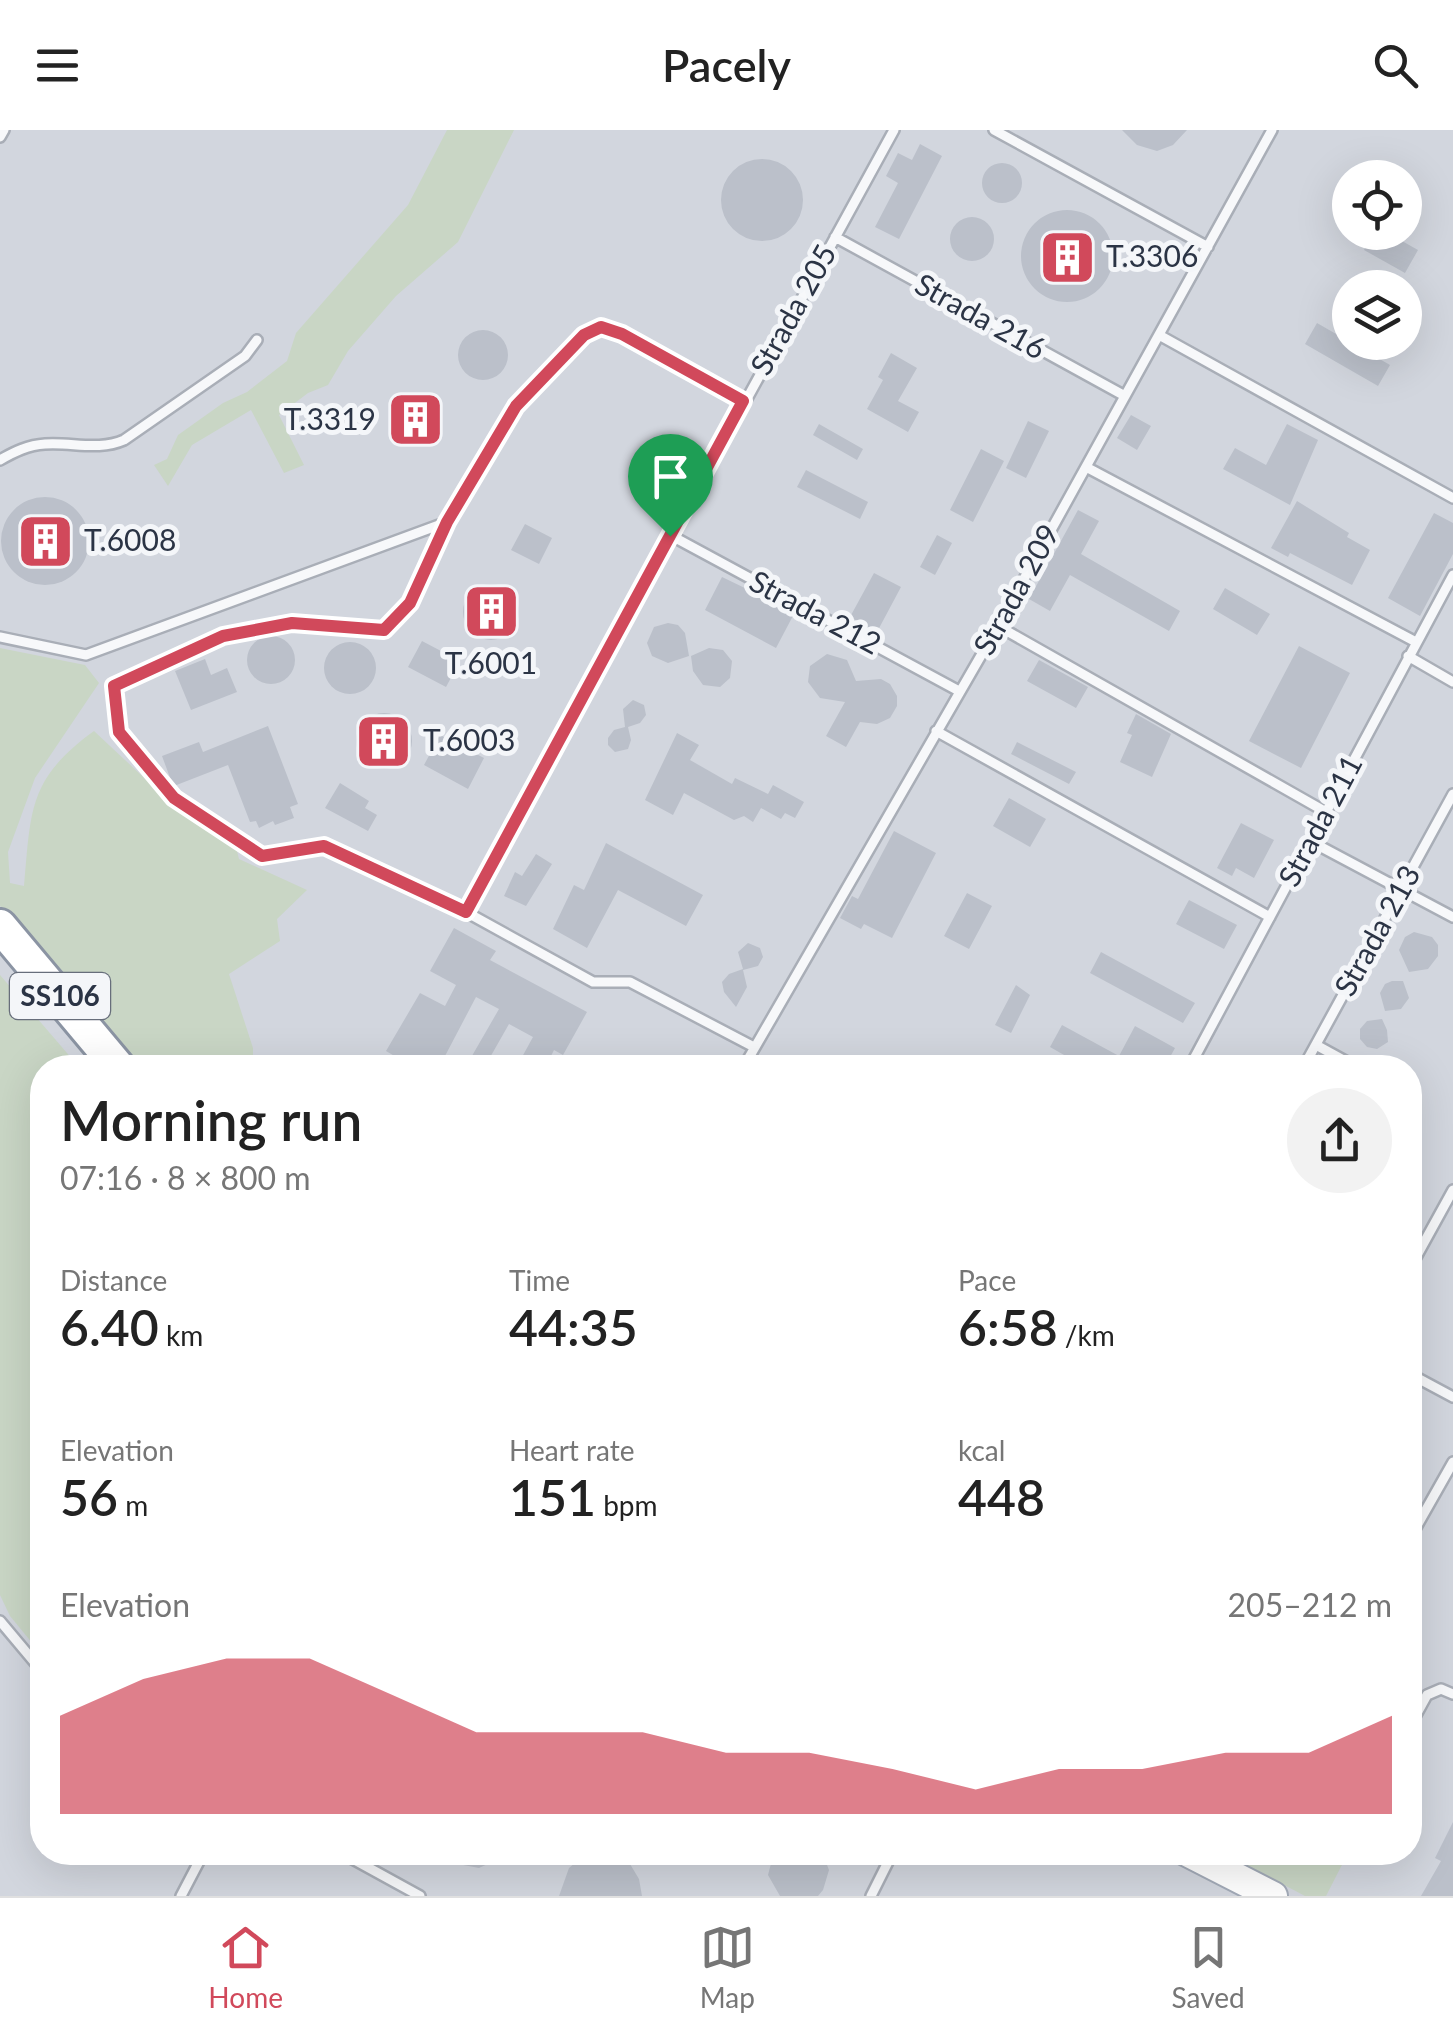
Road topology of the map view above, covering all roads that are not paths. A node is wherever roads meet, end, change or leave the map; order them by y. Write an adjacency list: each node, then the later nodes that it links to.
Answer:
1 (4, 130): 5 (lane)
2 (894, 130): 6 (lane, Strada 205)
3 (994, 130): 7 (lane)
4 (1272, 130): 7 (lane, Strada 209)
5 (0, 137)
6 (835, 237): 10 (lane, Strada 216); 11 (lane, Strada 205)
7 (1208, 247): 8 (lane, Strada 209)
8 (1159, 336): 10 (lane, Strada 209); 14 (lane)
9 (258, 340): 12 (lane)
10 (1125, 396): 13 (lane, Strada 209)
11 (743, 401): 15 (lane); 16 (lane, Strada 205)
12 (0, 460)
13 (1086, 467): 18 (lane, Strada 209); 20 (lane)
14 (1453, 498)
15 (447, 522): 19 (lane); 29 (lane)
16 (670, 536): 23 (lane, Strada 212); 29 (lane, Strada 205)
17 (1453, 576): 20 (lane, Strada 211)
18 (998, 626): 23 (lane, Strada 209); 26 (lane)
19 (0, 637)
20 (1416, 642): 21 (lane, Strada 211)
21 (1408, 656): 22 (lane); 26 (lane, Strada 211)
22 (1453, 682)
23 (959, 691): 24 (lane, Strada 209)
24 (936, 732): 30 (lane); 35 (lane, Strada 209)
25 (1453, 794): 28 (lane, Strada 213)
26 (1326, 812): 27 (lane, Strada 211)
27 (1310, 841): 28 (lane); 30 (lane, Strada 211)
28 (1401, 889): 31 (lane); 34 (lane, Strada 213)
29 (466, 912): 35 (lane)
30 (1270, 917): 39 (lane, Strada 211)
31 (1453, 917)
32 (0, 926): 37 (highway, SS106)
33 (0, 957): 36 (highway, SS106)
34 (1316, 1045): 40 (lane, Strada 213); 41 (lane)
35 (754, 1047): 38 (lane, Strada 209)
36 (81, 1055)
37 (108, 1055)
38 (750, 1055)
39 (1197, 1055)
40 (1310, 1055)
41 (1334, 1055)
42 (1453, 1190): 43 (lane)
43 (1422, 1246)
44 (1422, 1380): 45 (lane)
45 (1453, 1397)
46 (1453, 1462): 47 (lane)
47 (1422, 1517)
48 (0, 1621): 49 (lane)
49 (30, 1657)
50 (1453, 1694): 51 (lane)
51 (1422, 1705)
52 (197, 1865): 56 (lane)
53 (364, 1865): 57 (lane)
54 (886, 1865): 58 (lane)
55 (1212, 1865): 59 (main road)
56 (181, 1896)
57 (420, 1896)
58 (871, 1896)
59 (1273, 1896)

